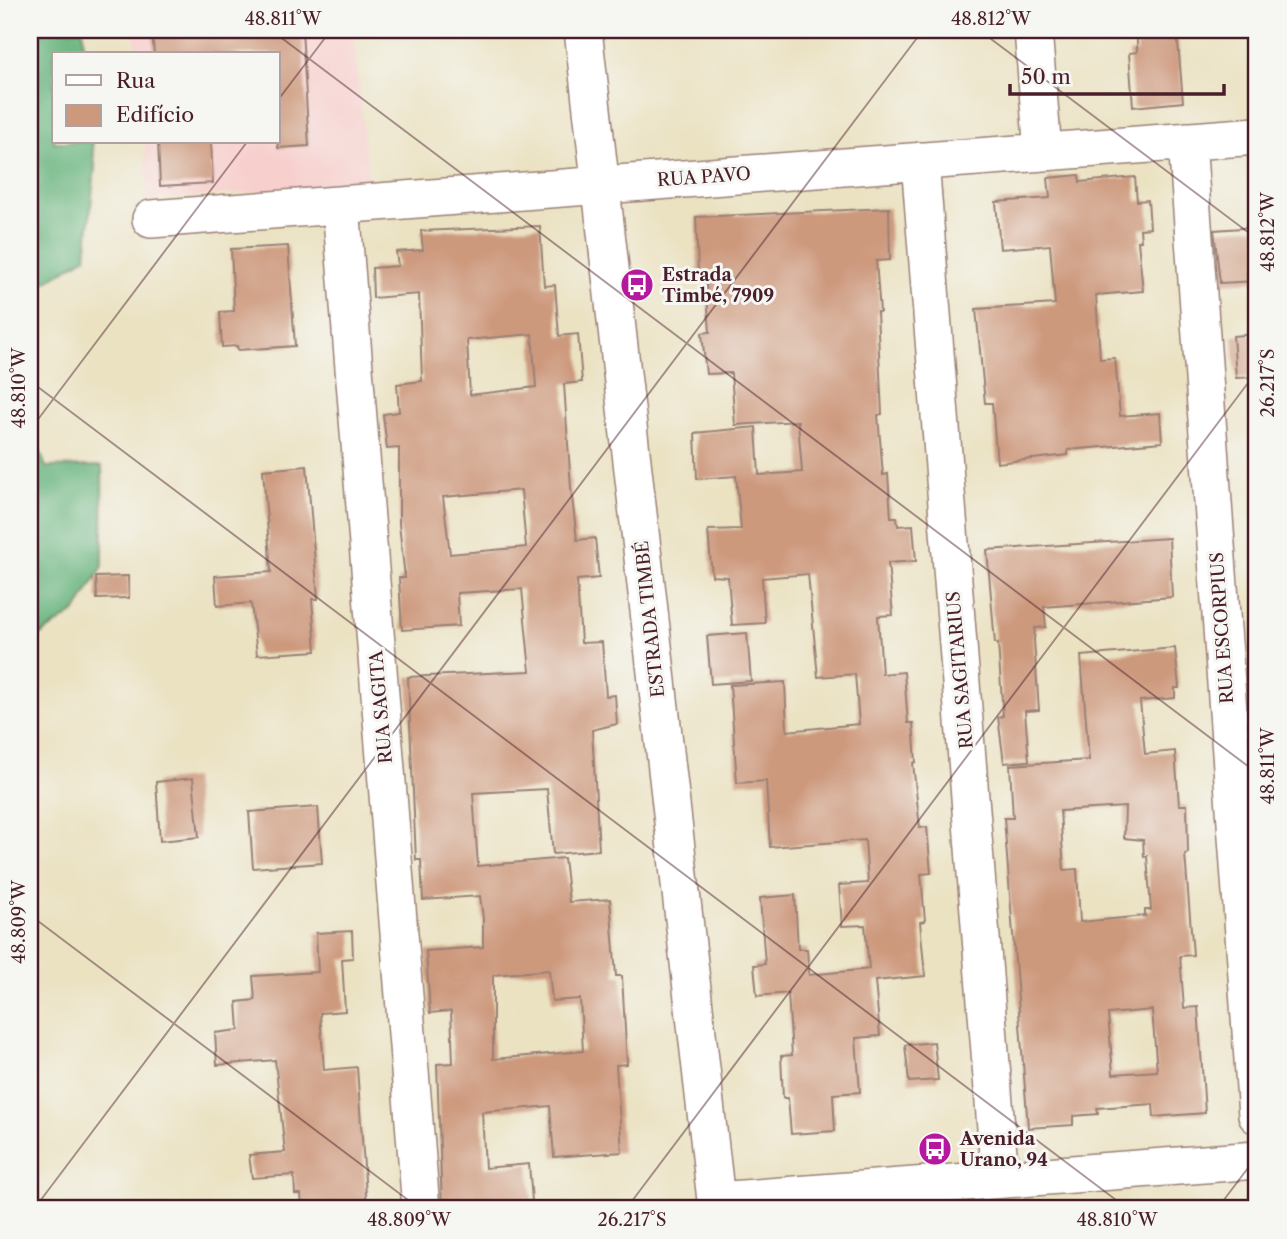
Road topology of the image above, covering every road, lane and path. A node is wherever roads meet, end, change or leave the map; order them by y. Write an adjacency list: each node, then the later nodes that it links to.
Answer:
1 (583, 30): 7 (street, ESTRADA TIMBÉ)
2 (1033, 30): 5 (street)
3 (1257, 136): 4 (street, RUA PAVO)
4 (1187, 141): 5 (street, RUA PAVO); 10 (street, RUA ESCORPIUS)
5 (1043, 152): 6 (street, RUA PAVO)
6 (920, 161): 7 (street, RUA PAVO); 12 (street, RUA SAGITARIUS)
7 (601, 185): 8 (street, RUA PAVO); 13 (street, ESTRADA TIMBÉ)
8 (341, 205): 9 (street, RUA PAVO); 14 (street, RUA SAGITA)
9 (151, 219)
10 (1257, 1115)
11 (1257, 1160): 12 (street)
12 (1000, 1180): 13 (street)
13 (716, 1205)
14 (421, 1209)

